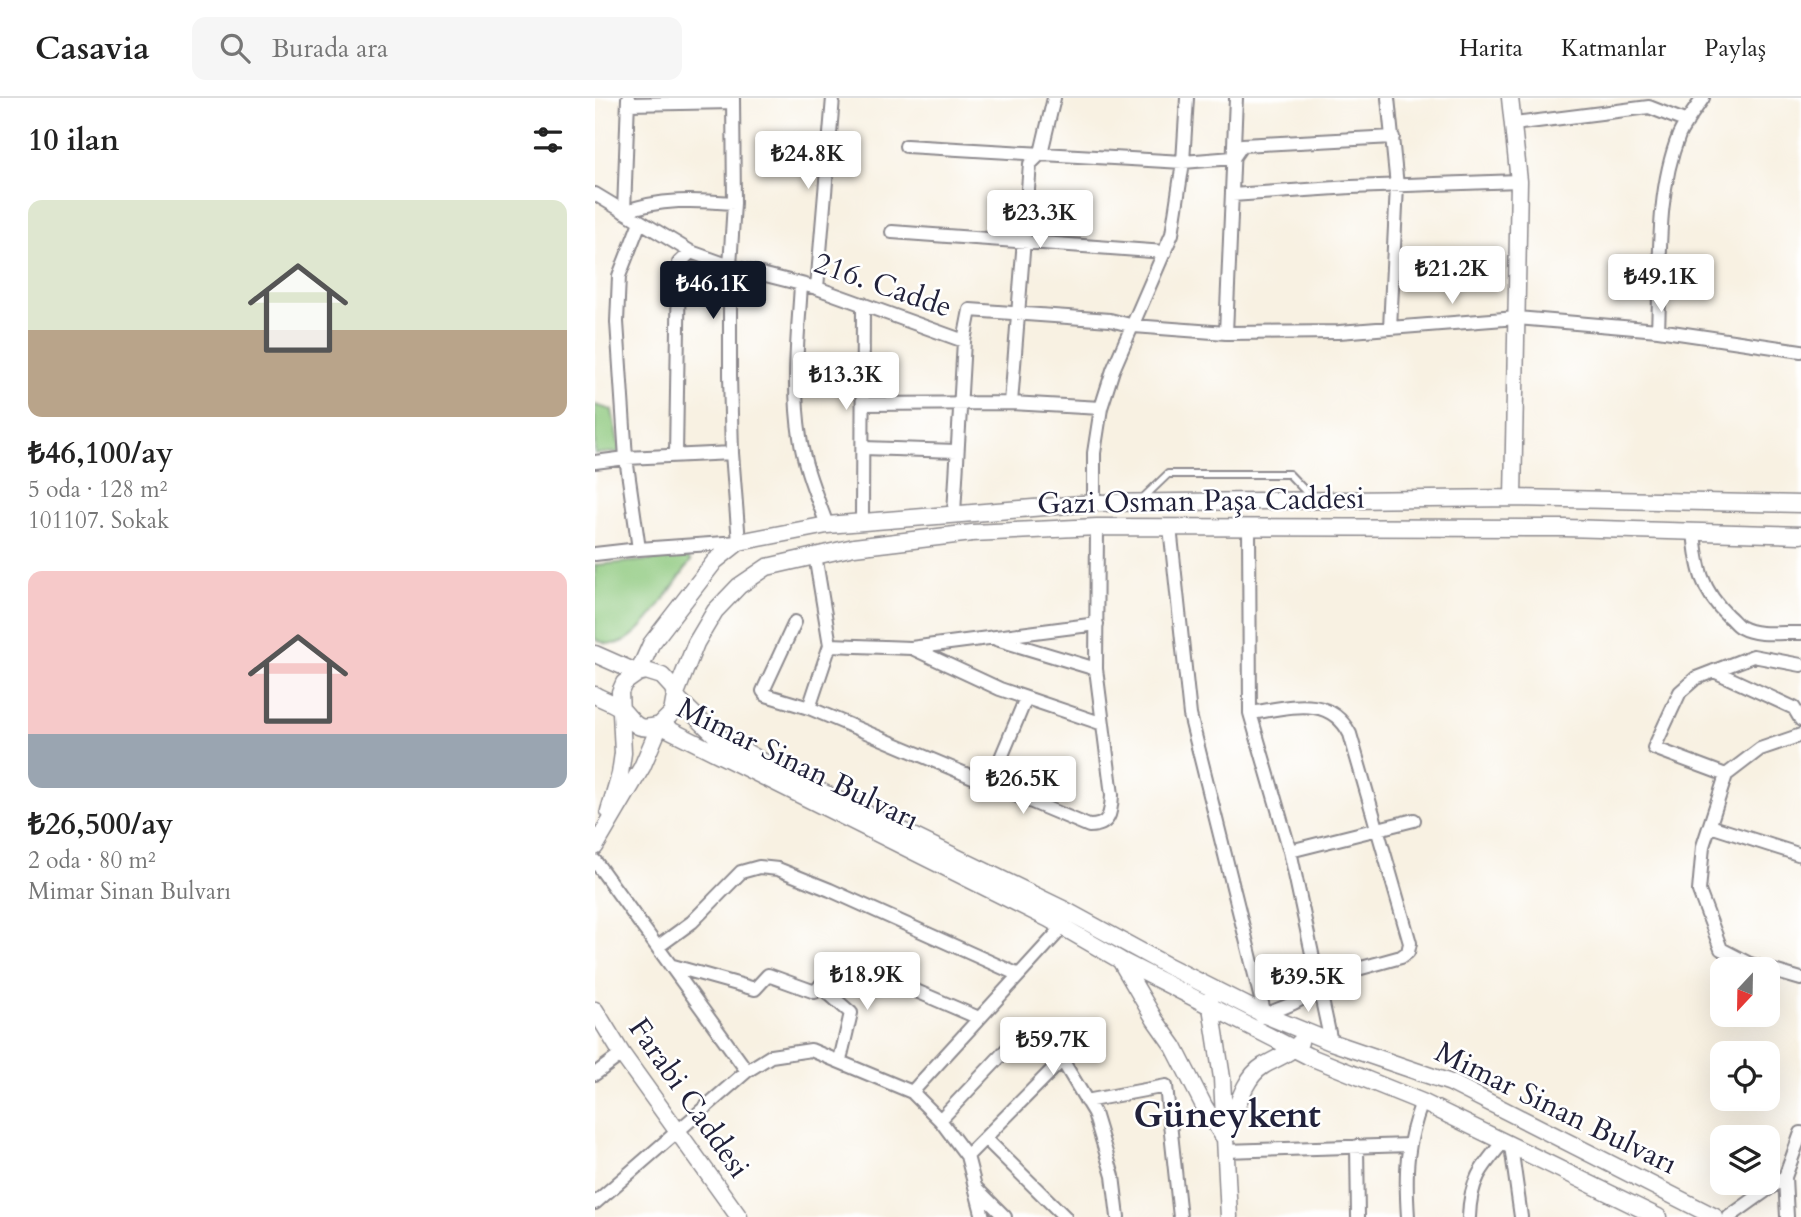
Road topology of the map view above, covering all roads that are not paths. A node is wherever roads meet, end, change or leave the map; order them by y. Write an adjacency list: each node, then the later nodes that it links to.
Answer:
1 (834, 98): 31 (street)
2 (1055, 98): 15 (street)
3 (1187, 98): 17 (street)
4 (1236, 98): 16 (street)
5 (1388, 98): 13 (street)
6 (1510, 98): 12 (main road)
7 (1703, 98): 11 (street)
8 (733, 100): 9 (street); 22 (street)
9 (628, 101): 23 (street)
10 (1649, 103): 11 (street); 12 (street)
11 (1687, 122): 37 (street)
12 (1514, 124): 18 (main road)
13 (1393, 137): 16 (street); 19 (street)
14 (907, 146): 15 (street)
15 (1041, 153): 17 (street); 26 (street)
16 (1233, 158): 17 (street); 21 (street)
17 (1183, 162): 28 (street)
18 (1519, 181): 19 (street); 34 (main road)
19 (1397, 186): 21 (street); 36 (street)
20 (595, 194): 23 (street, 216. Cadde)
21 (1232, 195): 38 (street)
22 (734, 203): 23 (street); 29 (street)
23 (624, 212): 24 (street, 216. Cadde)
24 (640, 222): 27 (street, 216. Cadde); 49 (street)
25 (892, 232): 26 (street)
26 (1024, 241): 28 (street); 33 (street)
27 (691, 252): 29 (street, 216. Cadde); 48 (street)
28 (1165, 252): 35 (street)
29 (730, 266): 30 (street, 216. Cadde); 47 (street)
30 (801, 285): 31 (street, 216. Cadde); 58 (street)
31 (817, 288): 32 (street, 216. Cadde)
32 (863, 304): 39 (street, 216. Cadde); 43 (street)
33 (1019, 315): 35 (street); 39 (street); 41 (street)
34 (1517, 318): 36 (street); 37 (street); 51 (main road)
35 (1133, 326): 38 (street); 44 (street)
36 (1391, 328): 38 (street)
37 (1658, 330): 40 (street)
38 (1226, 333)
39 (964, 341): 42 (street)
40 (1801, 351)
41 (1011, 402): 42 (street); 44 (street)
42 (960, 403): 43 (street); 46 (street)
43 (863, 404): 45 (street)
44 (1101, 408): 54 (street)
45 (863, 448): 46 (street); 57 (street)
46 (957, 451): 56 (street)
47 (732, 453): 48 (street); 64 (street)
48 (676, 455): 49 (street)
49 (626, 458): 50 (street); 65 (street)
50 (595, 462)
51 (1513, 498): 52 (main road, Gazi Osman Paşa Caddesi); 55 (main road, Gazi Osman Paşa Caddesi)
52 (1314, 500): 53 (main road, Gazi Osman Paşa Caddesi); 53 (lane)
53 (1139, 502): 54 (main road, Gazi Osman Paşa Caddesi)
54 (1094, 503): 56 (main road, Gazi Osman Paşa Caddesi)
55 (1801, 504)
56 (954, 513): 57 (main road, Gazi Osman Paşa Caddesi)
57 (862, 521): 58 (main road, Gazi Osman Paşa Caddesi)
58 (827, 525): 64 (main road, Gazi Osman Paşa Caddesi)
59 (1097, 527): 60 (main road, Gazi Osman Paşa Caddesi); 67 (main road, Gazi Osman Paşa Caddesi); 69 (street)
60 (1170, 527): 61 (main road, Gazi Osman Paşa Caddesi); 110 (street)
61 (1249, 527): 62 (main road, Gazi Osman Paşa Caddesi); 84 (street)
62 (1694, 531): 63 (main road, Gazi Osman Paşa Caddesi); 70 (street)
63 (1801, 535)
64 (739, 542): 65 (street, Gazi Osman Paşa Caddesi); 78 (main road, Gazi Osman Paşa Caddesi)
65 (639, 548): 66 (street, Gazi Osman Paşa Caddesi)
66 (595, 554)
67 (815, 555): 72 (street); 80 (main road, Gazi Osman Paşa Caddesi)
68 (795, 621): 82 (street)
69 (1097, 624): 71 (street); 76 (street)
70 (1801, 633)
71 (989, 637): 73 (street); 76 (street)
72 (830, 645): 73 (street); 82 (street)
73 (911, 648): 81 (street)
74 (595, 654): 78 (main road, Mimar Sinan Bulvarı)
75 (1801, 665): 77 (street)
76 (1096, 669): 87 (street)
77 (1714, 671): 85 (street); 89 (street)
78 (638, 673): 80 (main road, Mimar Sinan Bulvarı); 83 (main road)
79 (595, 695): 83 (main road, Mimar Sinan Bulvarı)
80 (675, 696): 86 (main road); 106 (main road, Mimar Sinan Bulvarı)
81 (1026, 698): 87 (street); 90 (street)
82 (809, 708): 90 (street)
83 (621, 709): 86 (main road, Mimar Sinan Bulvarı); 94 (main road)
84 (1250, 713): 93 (street); 96 (street)
85 (1801, 720)
86 (660, 724): 94 (main road); 99 (main road, Mimar Sinan Bulvarı)
87 (1103, 724): 90 (street)
88 (1801, 735): 89 (street)
89 (1726, 775): 92 (street)
90 (990, 784)
91 (1414, 820): 93 (street)
92 (1710, 826): 97 (street); 104 (street)
93 (1377, 828): 96 (street); 105 (street)
94 (604, 829): 95 (main road)
95 (595, 847)
96 (1290, 851): 105 (street)
97 (1801, 855)
98 (595, 861): 100 (street)
99 (1062, 928): 101 (main road, Mimar Sinan Bulvarı); 103 (street)
100 (659, 946): 102 (street); 103 (street)
101 (1121, 960): 108 (main road, Mimar Sinan Bulvarı); 128 (main road)
102 (673, 966): 107 (street); 119 (street)
103 (1019, 975): 111 (street)
104 (1801, 979)
105 (1318, 980): 110 (street); 114 (street)
106 (1207, 985): 108 (main road); 110 (main road, Mimar Sinan Bulvarı)
107 (820, 986): 111 (street); 117 (street)
108 (1212, 1006): 112 (main road, Mimar Sinan Bulvarı); 128 (main road)
109 (595, 1010): 116 (main road, Farabi Caddesi)
110 (1265, 1015): 112 (street); 113 (main road, Mimar Sinan Bulvarı)
111 (979, 1018): 121 (street)
112 (1248, 1025): 115 (main road, Mimar Sinan Bulvarı)
113 (1309, 1033): 114 (main road, Mimar Sinan Bulvarı); 115 (main road)
114 (1331, 1042): 148 (main road, Mimar Sinan Bulvarı)
115 (1294, 1049): 123 (main road, Mimar Sinan Bulvarı); 128 (main road)
116 (622, 1054): 120 (street); 125 (main road, Farabi Caddesi)
117 (840, 1060): 119 (street); 121 (street)
118 (1062, 1060): 122 (street); 124 (street); 127 (street)
119 (747, 1071): 125 (street)
120 (595, 1074)
121 (912, 1092): 124 (street)
122 (1086, 1101): 140 (street); 141 (street)
123 (1422, 1102): 129 (street); 130 (main road, Mimar Sinan Bulvarı)
124 (940, 1120): 132 (street)
125 (677, 1133): 135 (street); 136 (main road, Farabi Caddesi)
126 (1801, 1133): 133 (street)
127 (986, 1139): 132 (street); 139 (street)
128 (1225, 1144): 131 (street); 142 (main road)
129 (1409, 1144): 131 (street); 144 (street)
130 (1507, 1144): 145 (street); 146 (street); 147 (main road, Mimar Sinan Bulvarı)
131 (1357, 1146): 143 (street)
132 (967, 1156): 134 (street)
133 (1785, 1177): 149 (street); 150 (street)
134 (975, 1187): 137 (street); 138 (street)
135 (595, 1203)
136 (739, 1217)
137 (983, 1217)
138 (1005, 1217)
139 (1065, 1217)
140 (1118, 1217)
141 (1180, 1217)
142 (1229, 1217)
143 (1358, 1217)
144 (1408, 1217)
145 (1469, 1217)
146 (1521, 1217)
147 (1658, 1217)
148 (1715, 1217)
149 (1729, 1217)
150 (1787, 1217)

